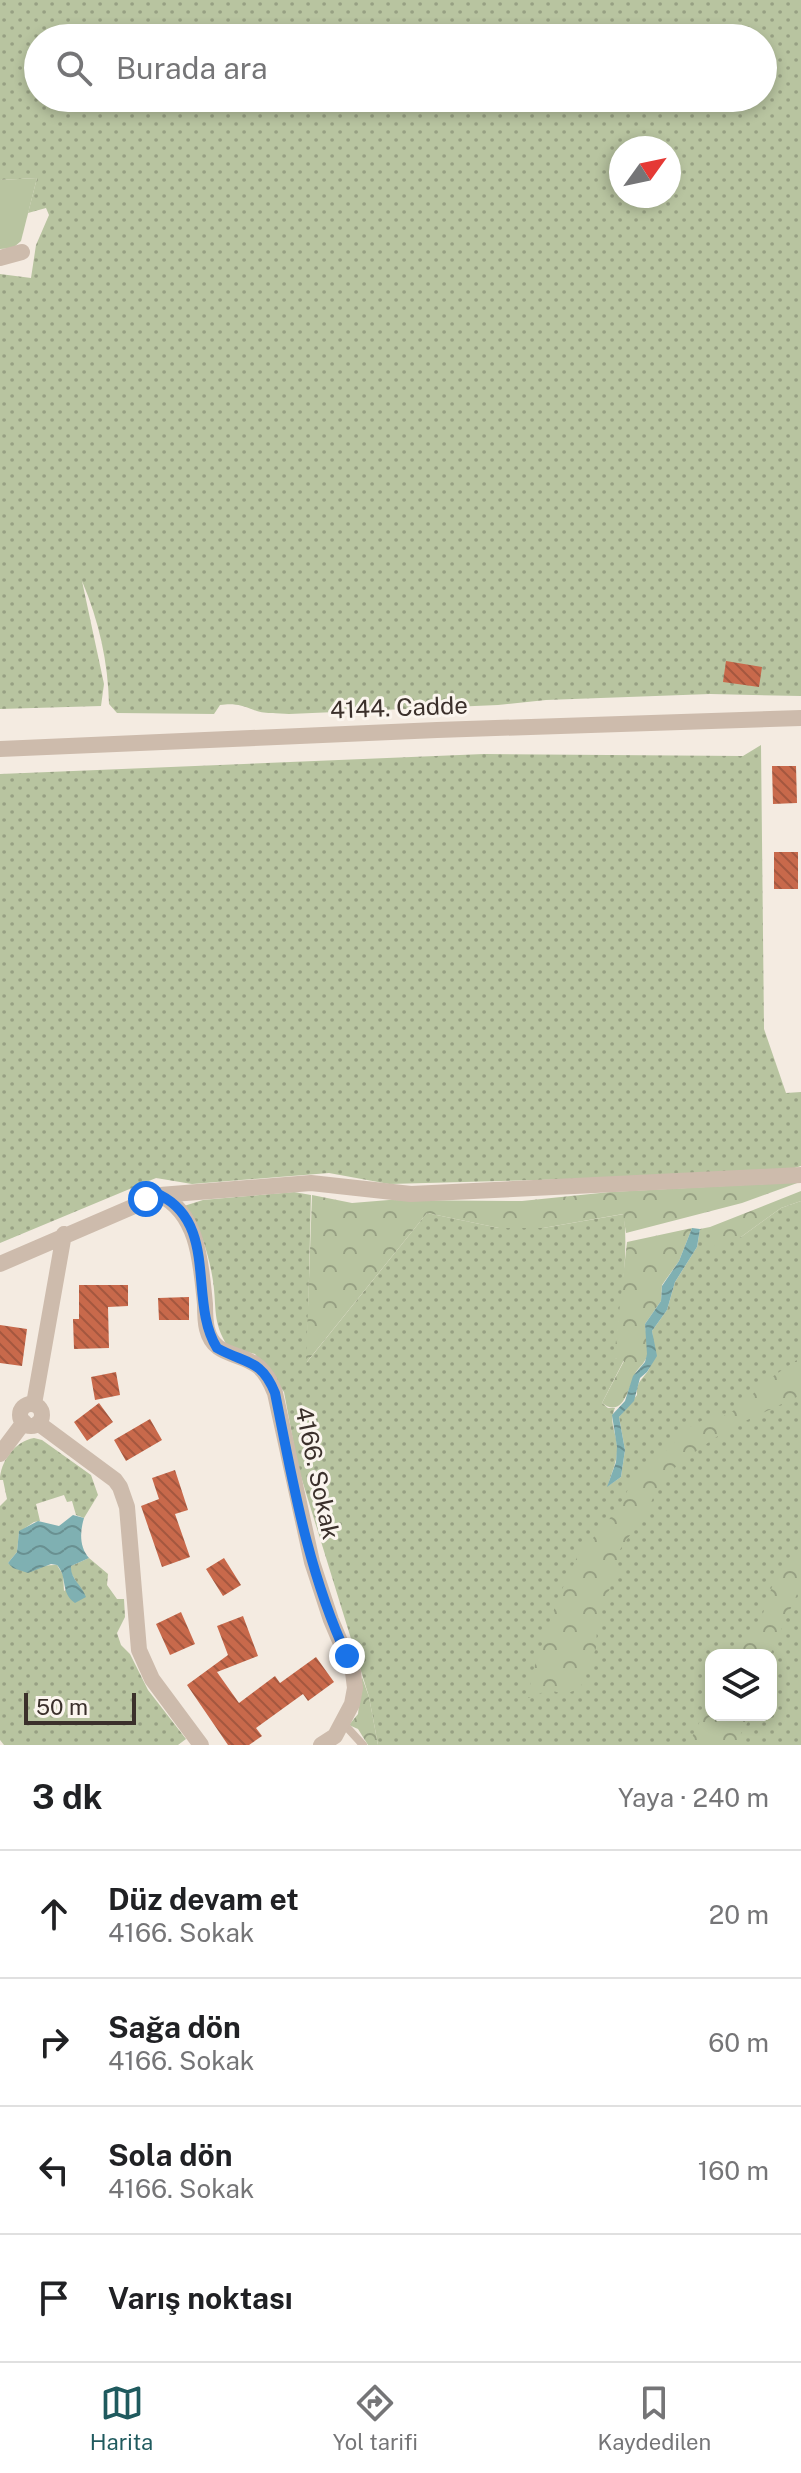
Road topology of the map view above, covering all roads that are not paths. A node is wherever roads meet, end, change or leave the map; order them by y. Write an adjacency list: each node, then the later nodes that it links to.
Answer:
1 (22, 252): 2 (street)
2 (0, 258)
3 (801, 718): 4 (street, 4144. Cadde)
4 (0, 749)
5 (801, 1175): 6 (street)
6 (160, 1195): 7 (street); 11 (street, 4166. Sokak)
7 (64, 1234): 8 (street); 9 (street)
8 (0, 1264)
9 (31, 1423): 10 (street); 12 (street)
10 (0, 1454)
11 (343, 1723): 13 (street, 4166. Sokak); 14 (lane)
12 (201, 1745)
13 (321, 1745)
14 (363, 1745)

